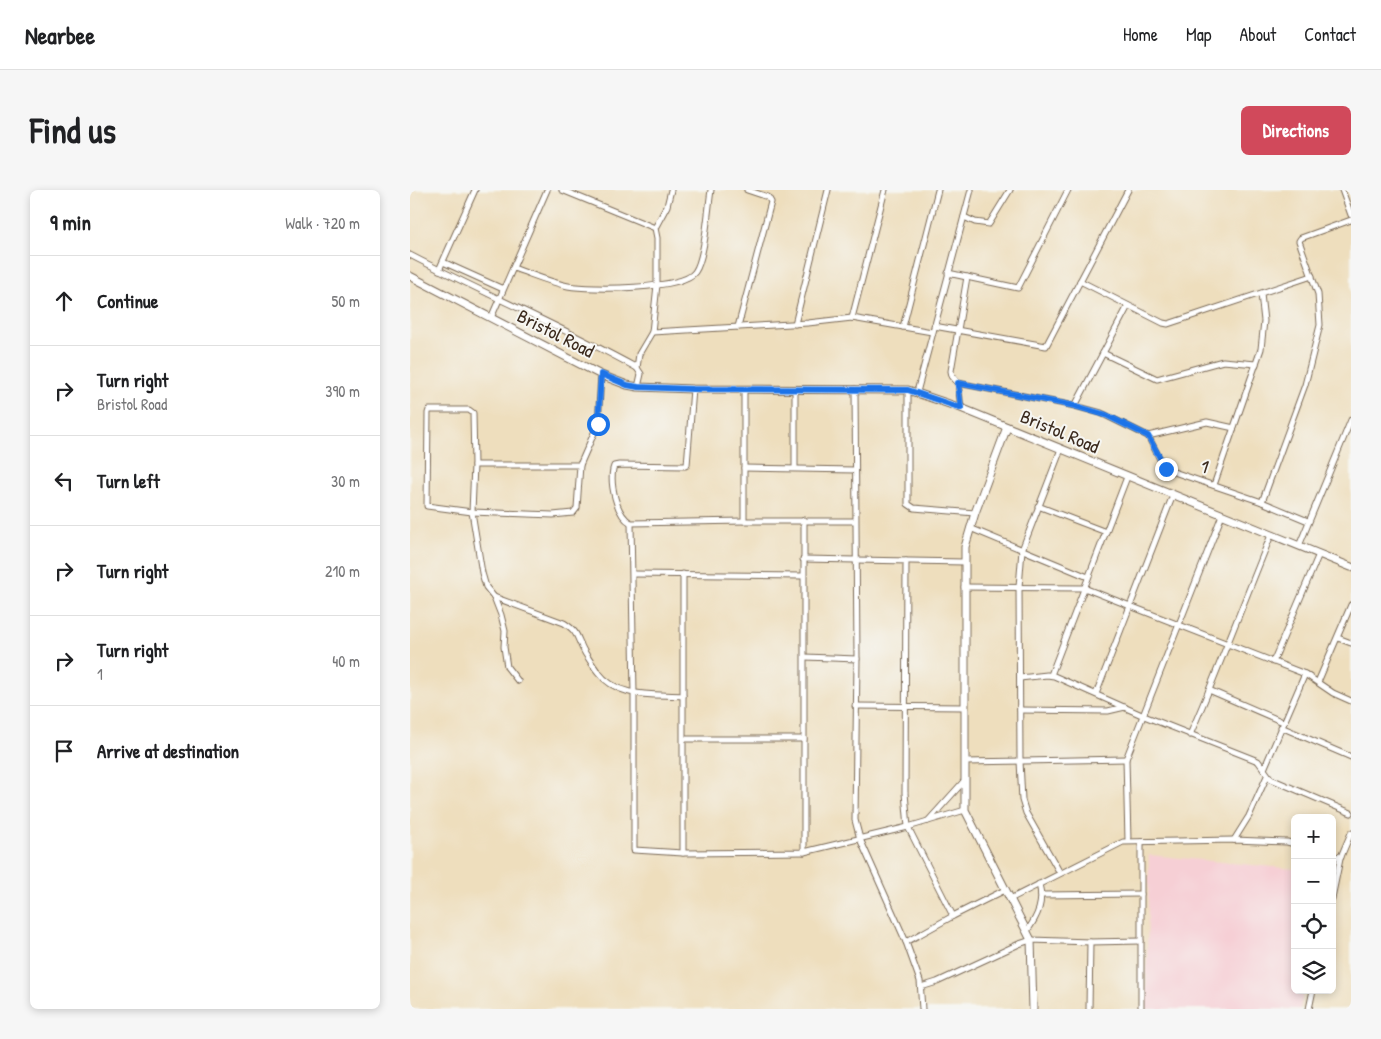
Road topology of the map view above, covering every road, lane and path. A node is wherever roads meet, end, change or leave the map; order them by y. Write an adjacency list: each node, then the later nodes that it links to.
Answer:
1 (475, 190): 20 (street)
2 (547, 190): 21 (street)
3 (562, 190): 18 (street)
4 (671, 190): 18 (street)
5 (711, 190): 28 (street)
6 (747, 190): 37 (street)
7 (828, 190): 35 (street)
8 (885, 190): 34 (street)
9 (938, 190): 38 (street)
10 (971, 190): 16 (street)
11 (1010, 190): 16 (street)
12 (1068, 190): 26 (street)
13 (1128, 190): 27 (street)
14 (1342, 190): 15 (street)
15 (1351, 215)
16 (964, 217): 23 (street)
17 (1351, 220): 25 (street)
18 (656, 228): 28 (street)
19 (410, 255): 22 (street)
20 (443, 262): 22 (street); 29 (street)
21 (513, 268): 28 (street); 29 (street)
22 (440, 270): 31 (street)
23 (948, 273): 26 (street); 36 (street)
24 (410, 276): 33 (street, Bristol Road)
25 (1312, 276): 30 (street); 69 (street)
26 (967, 277): 39 (street)
27 (1080, 281): 32 (street); 39 (street)
28 (657, 285): 40 (street)
29 (503, 289): 31 (street)
30 (1261, 294): 32 (street); 43 (street)
31 (498, 299): 33 (street); 44 (street)
32 (1128, 306): 42 (street)
33 (491, 318): 45 (street, Bristol Road)
34 (852, 318): 35 (street); 38 (street)
35 (795, 324): 37 (street)
36 (934, 326): 39 (street); 41 (street)
37 (738, 327): 40 (street)
38 (903, 327): 41 (street)
39 (959, 330): 46 (street)
40 (652, 332): 44 (street)
41 (932, 332): 53 (street)
42 (1103, 353): 43 (street); 54 (street)
43 (1256, 364): 58 (street)
44 (636, 368): 47 (street)
45 (601, 374): 47 (street, Bristol Road); 62 (street)
46 (958, 383): 54 (street); 55 (street)
47 (638, 387): 48 (street, Bristol Road)
48 (693, 389): 49 (street, Bristol Road); 78 (street)
49 (744, 389): 50 (street, Bristol Road); 63 (street)
50 (794, 389): 51 (street, Bristol Road); 64 (street)
51 (855, 390): 52 (street, Bristol Road); 65 (street)
52 (908, 390): 53 (street, Bristol Road); 72 (street)
53 (917, 392): 55 (street, Bristol Road)
54 (1075, 406): 59 (street)
55 (961, 408): 57 (street, Bristol Road)
56 (1351, 420): 77 (street)
57 (1007, 427): 60 (street, Bristol Road); 72 (street)
58 (1234, 428): 59 (street); 67 (street)
59 (1148, 436): 67 (street, 1)
60 (1061, 449): 66 (street, Bristol Road); 70 (street)
61 (474, 465): 62 (street); 71 (street); 71 (street)
62 (580, 465): 71 (street)
63 (744, 468): 64 (street); 74 (street)
64 (795, 468): 65 (street)
65 (855, 470): 76 (street)
66 (1127, 477): 68 (street, Bristol Road); 80 (street)
67 (1214, 485): 69 (street, 1)
68 (1174, 495): 73 (street, Bristol Road); 99 (street)
69 (1262, 502): 77 (street, 1)
70 (1038, 506): 80 (street); 83 (street)
71 (472, 512): 97 (street)
72 (975, 513): 79 (street)
73 (1222, 515): 81 (street, Bristol Road); 100 (street)
74 (744, 520): 75 (street); 78 (street)
75 (804, 520): 76 (street); 85 (street)
76 (855, 521): 86 (street)
77 (1308, 521): 82 (street)
78 (631, 523): 90 (street)
79 (970, 528): 83 (street); 88 (street)
80 (1106, 532): 93 (street)
81 (1271, 535): 82 (street, Bristol Road); 102 (street)
82 (1299, 546): 84 (street, Bristol Road)
83 (1022, 550): 93 (street); 95 (street)
84 (1319, 554): 89 (street, Bristol Road); 106 (street)
85 (804, 560): 86 (street); 92 (street)
86 (856, 560): 87 (street); 105 (street)
87 (906, 561): 88 (street); 118 (street)
88 (964, 562): 94 (street)
89 (1351, 567)
90 (633, 574): 91 (street); 113 (street)
91 (683, 574): 92 (street); 115 (street)
92 (803, 576): 104 (street)
93 (1088, 578): 96 (street)
94 (964, 587): 95 (street); 119 (street)
95 (1019, 588): 96 (street); 109 (street)
96 (1084, 588): 99 (street); 108 (street)
97 (494, 597): 110 (street); 113 (street)
98 (1351, 605): 101 (street)
99 (1131, 606): 100 (street); 114 (street)
100 (1180, 625): 102 (street); 122 (street)
101 (1338, 638): 103 (street); 111 (street)
102 (1227, 643): 106 (street); 112 (street)
103 (1351, 643)
104 (805, 657): 105 (street); 126 (street)
105 (857, 659): 117 (street)
106 (1273, 662): 107 (street)
107 (1304, 674): 111 (street); 123 (street)
108 (1051, 675): 109 (street); 114 (street)
109 (1020, 678): 121 (street)
110 (518, 681)
111 (1318, 682): 116 (street)
112 (1209, 690): 123 (street); 124 (street)
113 (634, 694): 115 (street); 145 (street)
114 (1096, 694): 120 (street)
115 (684, 696): 125 (street)
116 (1351, 701)
117 (856, 706): 118 (street); 139 (street)
118 (906, 706): 119 (street); 137 (street)
119 (965, 707): 130 (street)
120 (1125, 707): 121 (street); 122 (street)
121 (1020, 710): 129 (street)
122 (1144, 716): 124 (street); 128 (street)
123 (1282, 725): 127 (street); 131 (street)
124 (1190, 734): 131 (street)
125 (684, 739): 126 (street); 145 (street)
126 (804, 739): 144 (street)
127 (1351, 757)
128 (1126, 759): 129 (street); 141 (street)
129 (1020, 761): 130 (street); 148 (street)
130 (965, 762): 133 (street)
131 (1264, 769): 132 (street)
132 (1267, 776): 135 (street); 140 (street)
133 (965, 780): 134 (street); 136 (street)
134 (966, 810): 136 (street); 151 (street)
135 (1351, 813)
136 (927, 821): 137 (street)
137 (908, 827): 139 (street); 155 (street)
138 (1351, 834): 147 (street)
139 (860, 839): 144 (street); 159 (street)
140 (1234, 840): 142 (street); 143 (street)
141 (1128, 841): 142 (street); 148 (street)
142 (1141, 842): 152 (street)
143 (1291, 843)
144 (804, 852): 145 (street)
145 (683, 853)
146 (1336, 856): 147 (street)
147 (1341, 857): 149 (street)
148 (1060, 873): 150 (street)
149 (1336, 880)
150 (1039, 884): 153 (street); 154 (street)
151 (1005, 890): 154 (street); 155 (street)
152 (1141, 894): 153 (street); 158 (street)
153 (1042, 895): 156 (street)
154 (1010, 899): 156 (street)
155 (953, 916): 159 (street)
156 (1027, 931): 157 (street)
157 (1031, 940): 160 (street); 161 (street); 164 (street)
158 (1141, 941): 160 (street); 166 (street)
159 (906, 942): 161 (street)
160 (1090, 942): 165 (street)
161 (921, 987): 163 (street)
162 (1312, 994): 167 (street)
163 (922, 1009)
164 (1033, 1009)
165 (1089, 1009)
166 (1141, 1009)
167 (1309, 1009)

